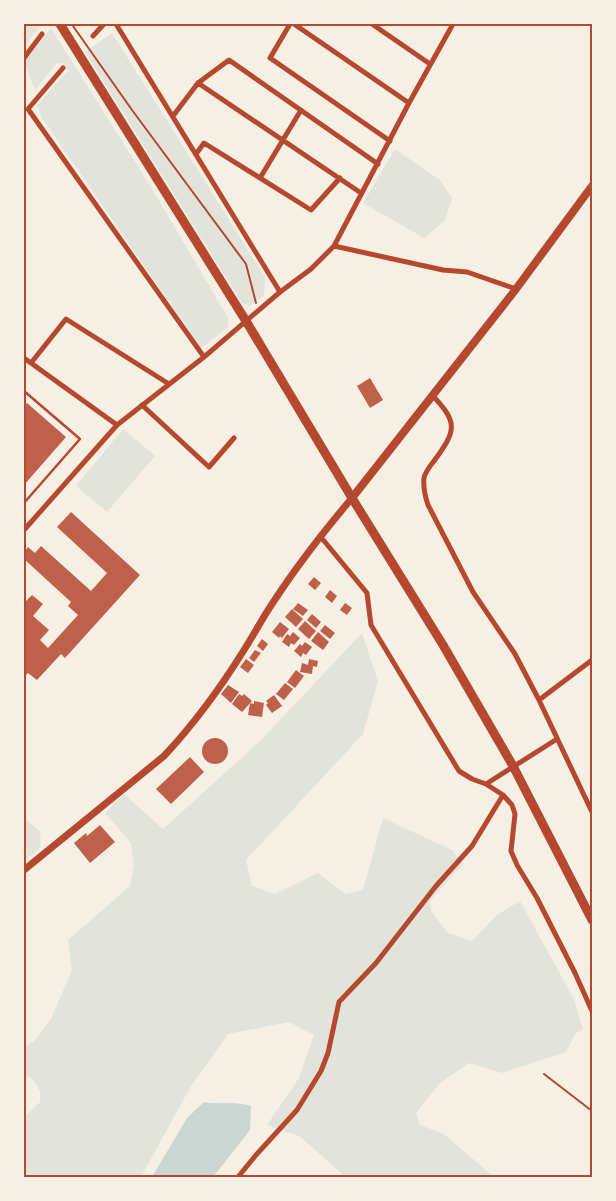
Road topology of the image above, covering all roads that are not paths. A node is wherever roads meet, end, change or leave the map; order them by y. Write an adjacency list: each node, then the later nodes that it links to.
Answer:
1 (60, 24): 28 (highway)
2 (104, 24): 9 (street)
3 (116, 24): 16 (street)
4 (290, 24): 18 (street)
5 (294, 24): 14 (street)
6 (372, 24): 11 (street)
7 (451, 24): 11 (street)
8 (42, 34): 10 (street)
9 (93, 36)
10 (24, 58)
11 (430, 64): 14 (street)
12 (63, 68): 29 (street)
13 (198, 83): 15 (street); 16 (street); 17 (street)
14 (408, 104): 18 (street)
15 (301, 110): 17 (street); 20 (street)
16 (172, 116): 19 (street)
17 (282, 139): 21 (street); 22 (street)
18 (390, 141): 20 (street)
19 (196, 154): 21 (street); 27 (street)
20 (378, 164): 24 (street)
21 (260, 178): 22 (street)
22 (340, 178): 24 (street)
23 (592, 186): 26 (main road)
24 (361, 192): 25 (street)
25 (334, 246): 26 (street); 27 (street)
26 (516, 288): 34 (main road)
27 (280, 292): 28 (street)
28 (246, 321): 29 (street); 38 (highway)
29 (204, 357): 32 (street)
30 (24, 358): 31 (street)
31 (30, 363): 32 (street); 36 (street)
32 (169, 384): 35 (street)
33 (24, 391): 39 (lane)
34 (432, 394): 38 (main road); 43 (street)
35 (142, 406): 36 (street); 37 (street)
36 (117, 425): 40 (street)
37 (234, 438)
38 (352, 498): 41 (street); 45 (highway)
39 (24, 503)
40 (24, 530)
41 (320, 536): 46 (street); 49 (street)
42 (592, 660): 43 (street)
43 (539, 700): 44 (street)
44 (557, 739): 45 (street); 48 (street)
45 (513, 766): 46 (street); 50 (highway)
46 (486, 784): 47 (street)
47 (503, 795): 51 (street); 52 (street)
48 (592, 812)
49 (24, 870)
50 (592, 920)
51 (592, 1011)
52 (238, 1177)

